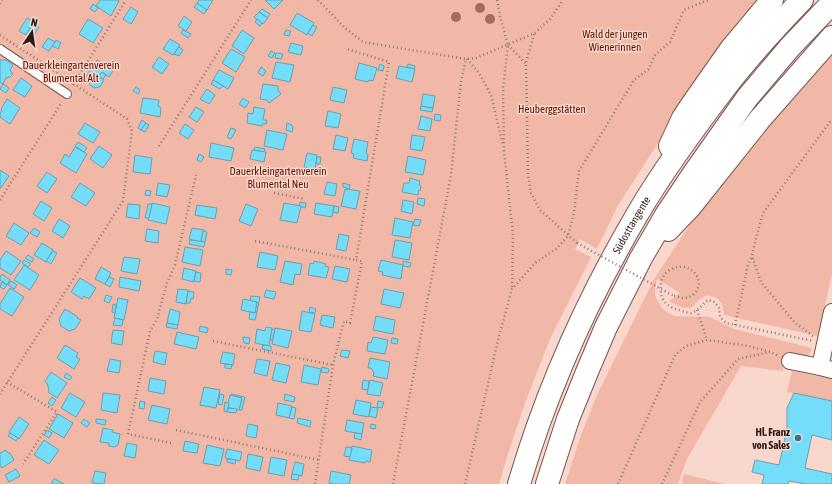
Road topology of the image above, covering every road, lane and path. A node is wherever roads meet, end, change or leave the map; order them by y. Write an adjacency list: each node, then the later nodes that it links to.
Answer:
1 (2, 0): 10 (path)
2 (251, 0): 21 (path)
3 (318, 0): 17 (path)
4 (497, 0): 14 (path)
5 (563, 0): 11 (path)
6 (706, 0): 27 (path)
7 (772, 0): 26 (highway)
8 (802, 0): 26 (highway, Südosttangente)
9 (832, 3): 30 (highway)
10 (0, 4)
11 (534, 33): 14 (path); 18 (path)
12 (0, 35): 43 (path)
13 (832, 37): 30 (highway)
14 (508, 45): 17 (path); 18 (path); 22 (path)
15 (0, 49): 19 (lane)
16 (347, 49): 31 (path)
17 (466, 59): 22 (path); 50 (path)
18 (526, 63): 27 (path)
19 (67, 94)
20 (832, 119): 29 (path)
21 (159, 146)
22 (504, 151): 32 (path)
23 (196, 175): 46 (path)
24 (274, 193): 25 (path)
25 (305, 199)
26 (638, 212): 52 (highway, Südosttangente)
27 (568, 236): 32 (path); 33 (path, bridge)
28 (255, 241): 31 (path)
29 (752, 256): 35 (path); 38 (path)
30 (640, 258): 53 (highway)
31 (356, 260): 41 (path)
32 (512, 289): 51 (path)
33 (697, 310): 35 (path); 36 (path)
34 (832, 312): 38 (street)
35 (736, 325): 38 (path)
36 (707, 340): 39 (path); 54 (path)
37 (213, 341): 41 (path)
38 (825, 344): 42 (street)
39 (770, 352): 40 (path); 55 (path)
40 (790, 361): 42 (street)
41 (333, 365): 47 (path)
42 (826, 368)
43 (7, 382): 44 (path); 48 (path)
44 (0, 394)
45 (176, 430): 47 (path)
46 (171, 443)
47 (319, 460): 49 (path)
48 (23, 464)
49 (315, 484)
50 (393, 484)
51 (465, 484)
52 (519, 484)
53 (548, 484)
54 (618, 484)
55 (662, 484)

